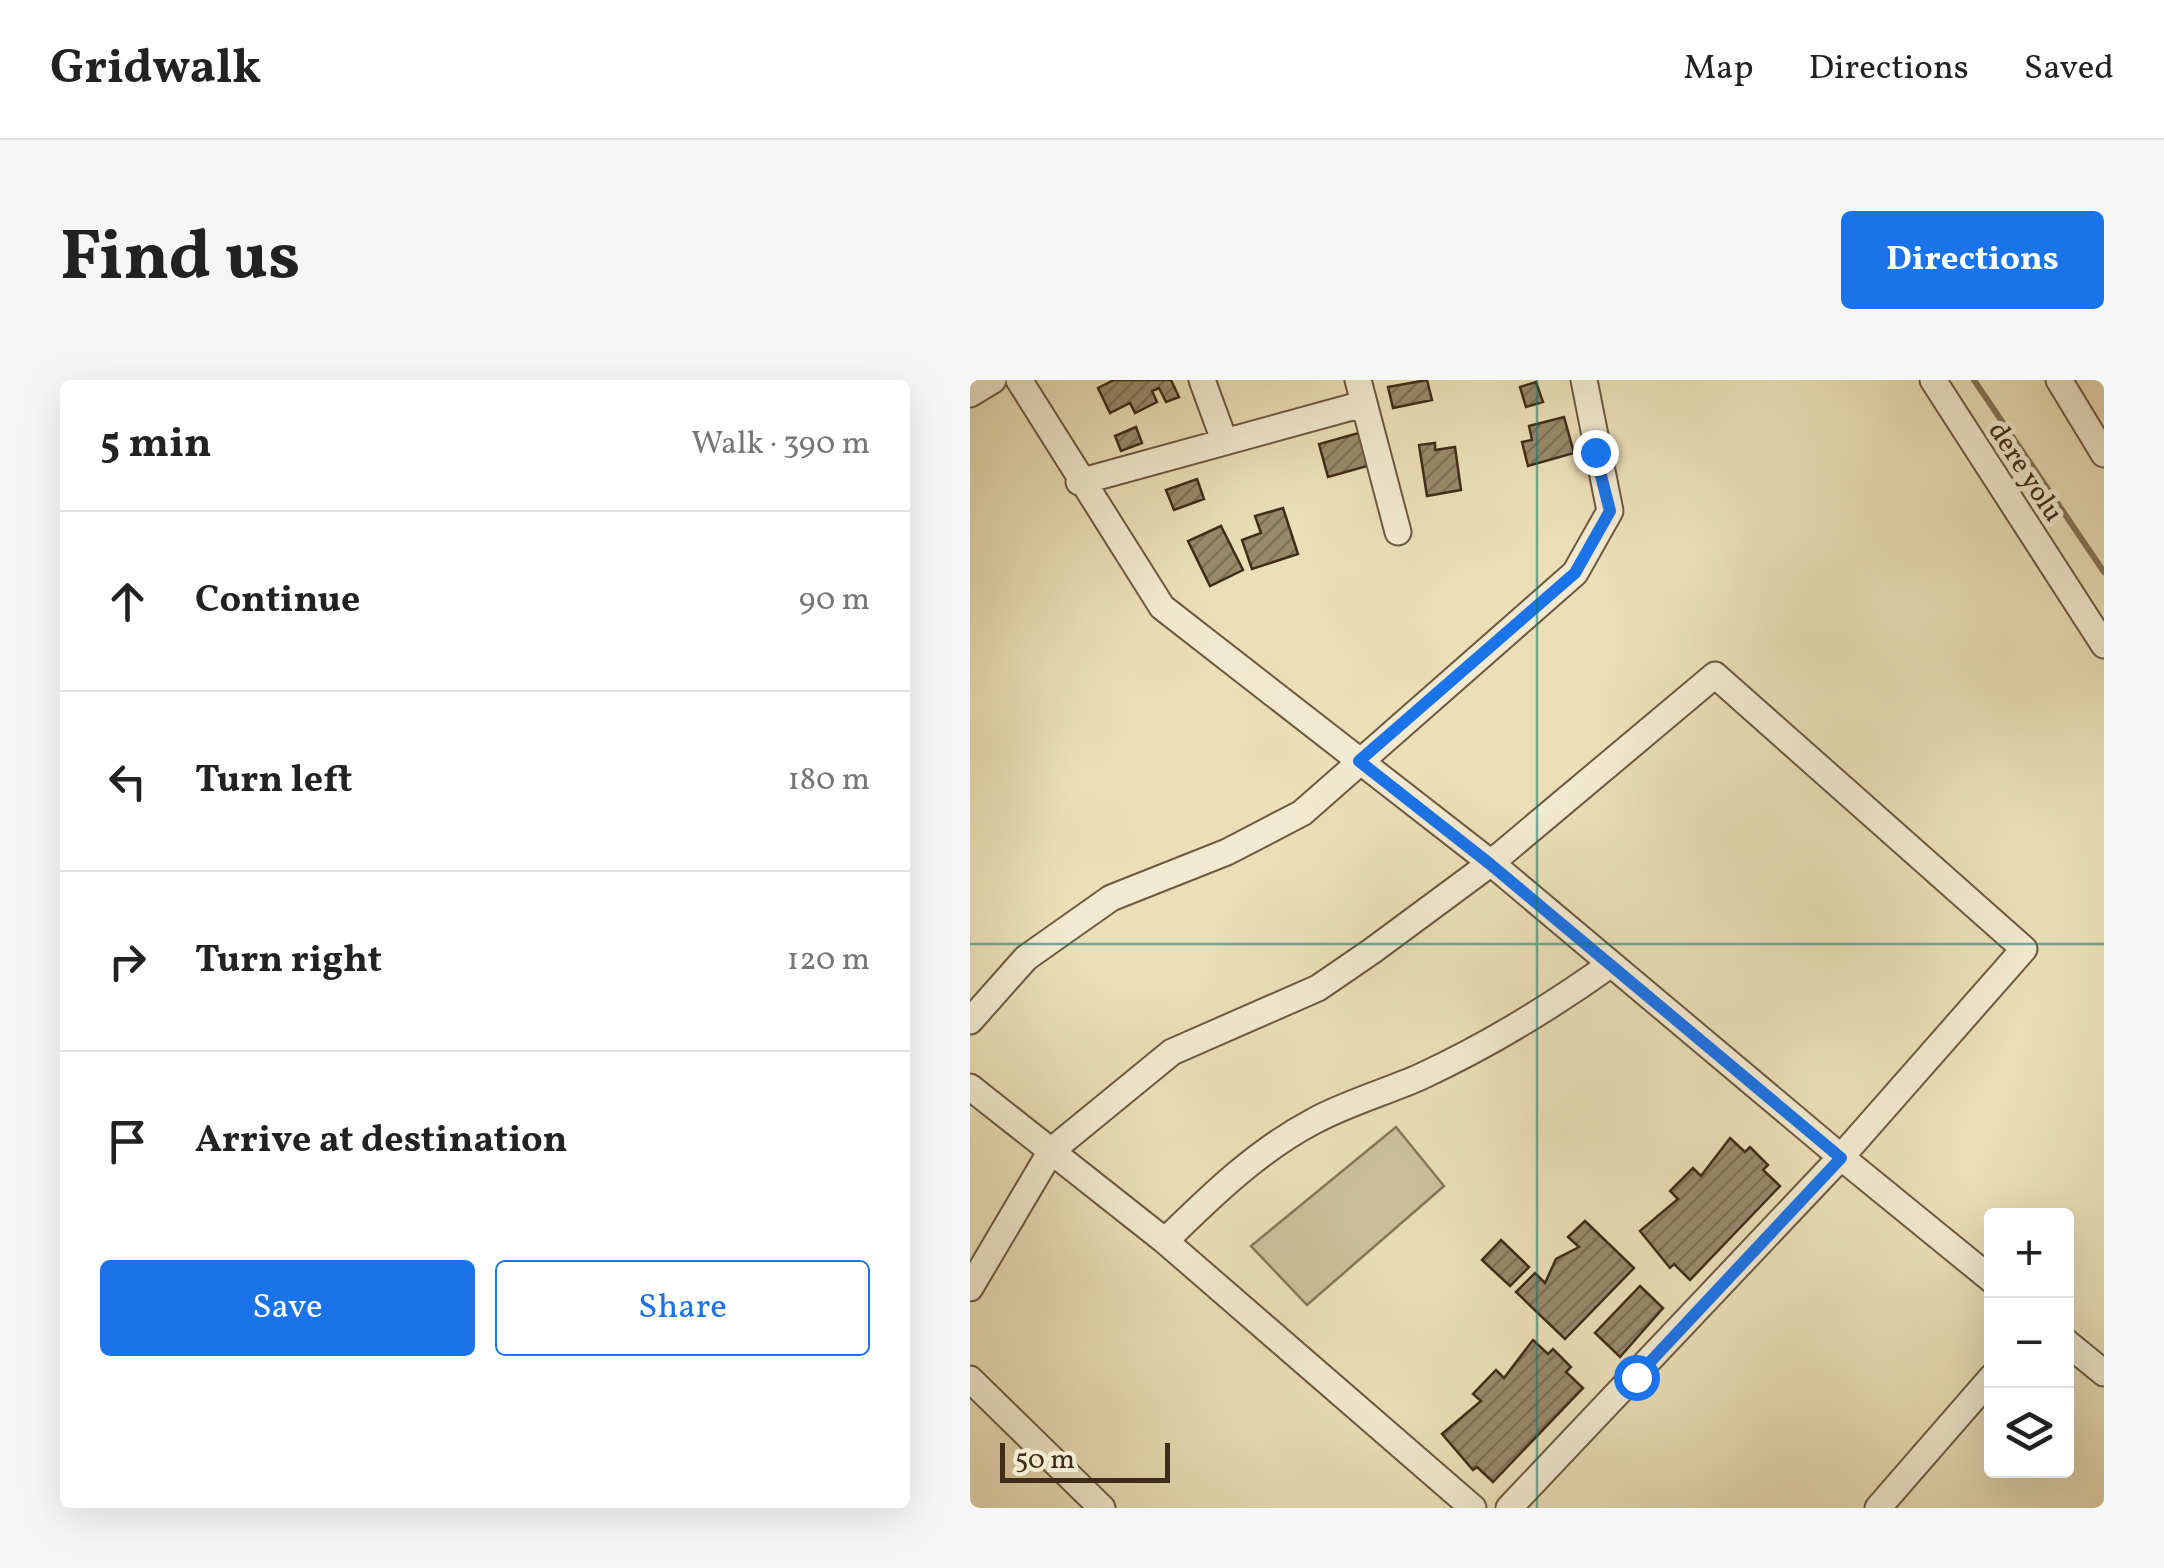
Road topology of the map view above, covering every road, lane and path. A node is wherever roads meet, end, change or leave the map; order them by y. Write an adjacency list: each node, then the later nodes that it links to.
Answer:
1 (993, 380): 8 (street)
2 (1018, 380): 11 (street)
3 (1202, 380): 9 (street)
4 (1584, 380): 14 (street)
5 (1933, 380): 13 (street, dere yolu)
6 (2059, 380): 10 (street)
7 (1360, 392): 9 (street); 12 (street)
8 (970, 394)
9 (1224, 440): 11 (street)
10 (2104, 454)
11 (1079, 482): 14 (street)
12 (1398, 532)
13 (2104, 645)
14 (1359, 761): 15 (street); 17 (street)
15 (1490, 864): 16 (street); 19 (street); 20 (street)
16 (1611, 964): 20 (street); 21 (street)
17 (970, 1021)
18 (970, 1088): 19 (street)
19 (1051, 1151): 21 (street); 23 (street)
20 (1841, 1158): 22 (street); 30 (street)
21 (1165, 1240): 29 (street)
22 (1984, 1274)
23 (970, 1288)
24 (2074, 1349): 25 (street)
25 (2104, 1373)
26 (970, 1379): 28 (street)
27 (1984, 1387): 31 (street)
28 (1102, 1508)
29 (1473, 1508)
30 (1509, 1508)
31 (1878, 1508)

